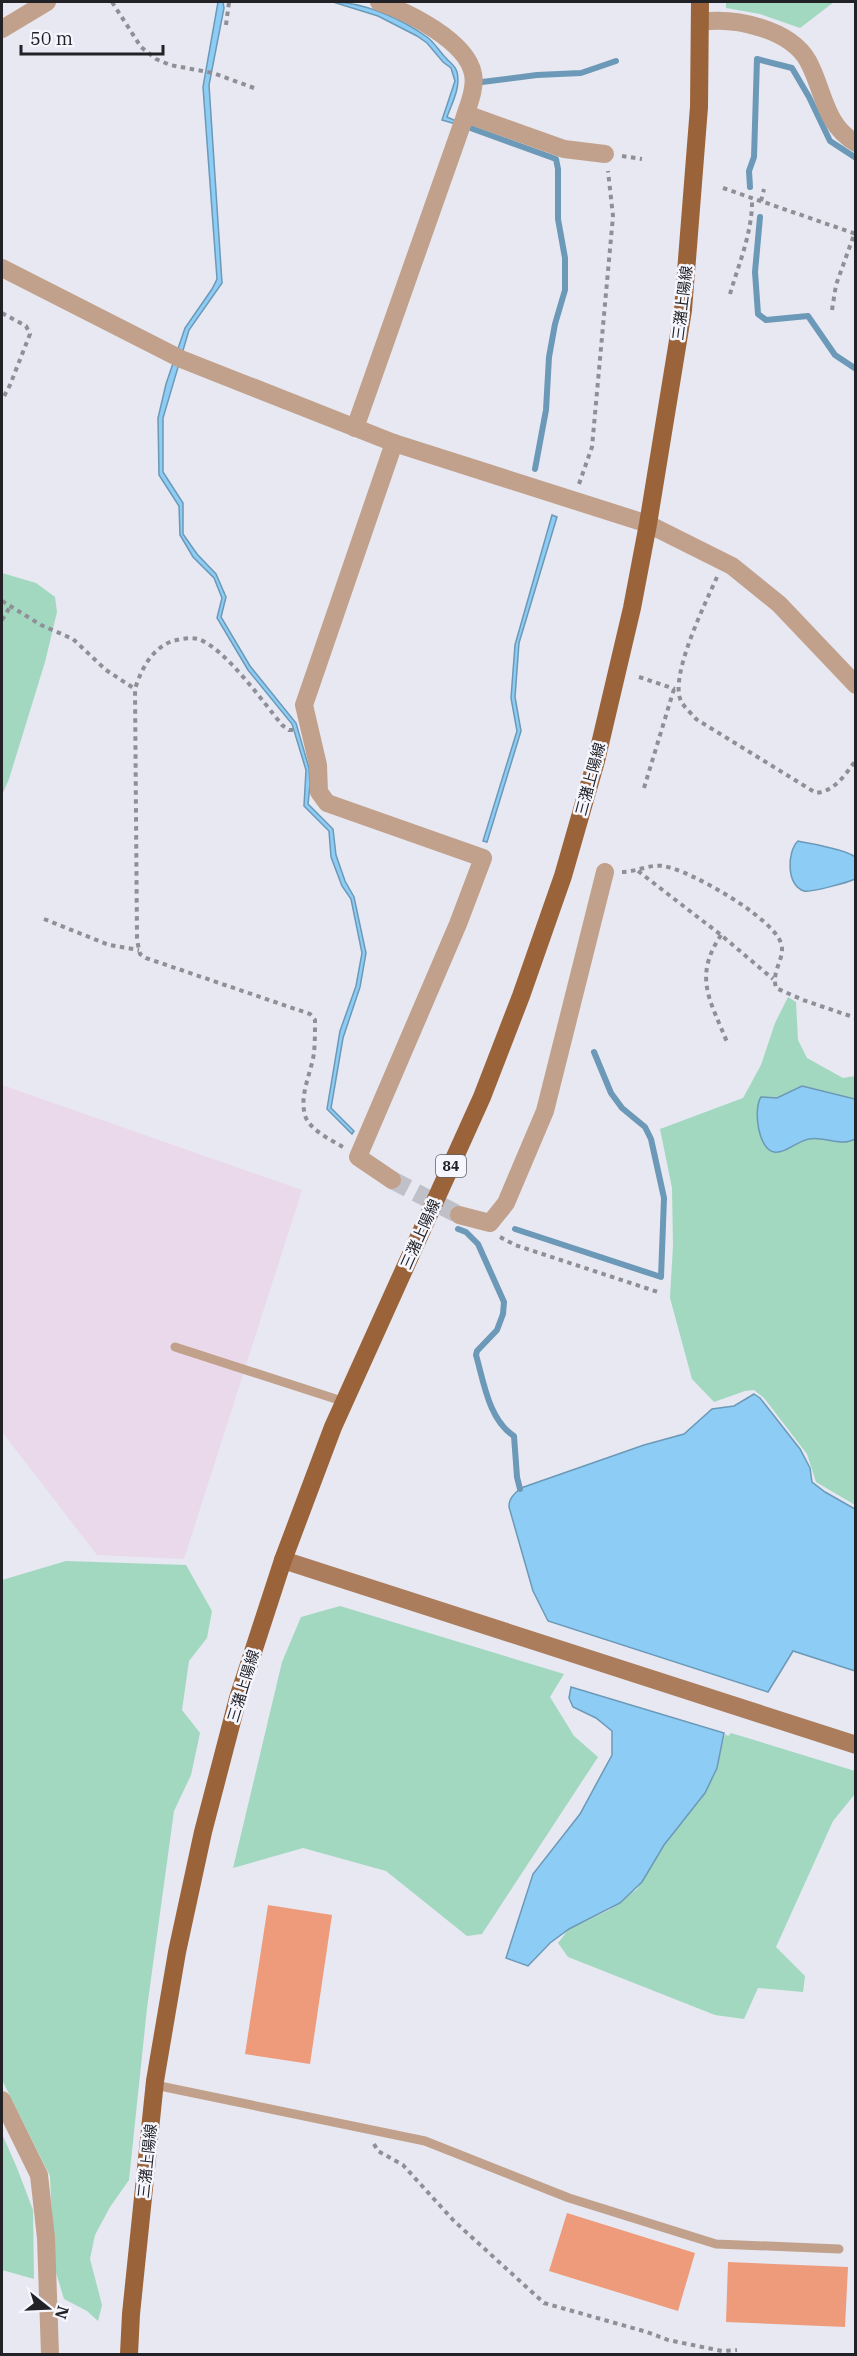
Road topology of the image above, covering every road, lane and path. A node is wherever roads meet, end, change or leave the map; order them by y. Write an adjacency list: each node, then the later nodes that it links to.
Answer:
1 (47, 2): 8 (street)
2 (112, 2): 9 (path)
3 (230, 2): 7 (path)
4 (379, 2): 10 (street)
5 (700, 2): 6 (main road, 三潴上陽線 / 84)
6 (701, 22): 11 (street); 26 (main road, 三潴上陽線 / 84)
7 (226, 25)
8 (2, 29)
9 (254, 88)
10 (463, 121): 12 (street); 23 (street)
11 (855, 143)
12 (605, 154): 25 (path)
13 (723, 188): 15 (path)
14 (764, 189): 16 (path)
15 (752, 198): 16 (path); 19 (path)
16 (761, 201): 17 (path)
17 (855, 233): 20 (path)
18 (2, 268): 23 (street)
19 (730, 294)
20 (832, 310)
21 (2, 313): 22 (path)
22 (2, 400)
23 (355, 428): 24 (street)
24 (394, 444): 25 (street); 45 (street)
25 (572, 502): 26 (street)
26 (648, 524): 27 (street); 51 (main road, 三潴上陽線 / 84)
27 (724, 562): 32 (street); 34 (path)
28 (2, 601): 29 (path)
29 (10, 607): 30 (path); 33 (path)
30 (2, 620)
31 (639, 677): 34 (path)
32 (855, 685)
33 (135, 689): 35 (path); 41 (path)
34 (676, 689): 36 (path); 37 (path)
35 (289, 730)
36 (855, 760)
37 (645, 788)
38 (605, 872): 48 (street)
39 (44, 919): 41 (path)
40 (721, 935): 42 (path); 42 (path); 44 (path)
41 (140, 950): 45 (path)
42 (773, 979): 43 (path)
43 (855, 1018)
44 (727, 1042)
45 (358, 1157): 46 (street)
46 (392, 1180)
47 (459, 1215): 48 (street)
48 (490, 1223): 49 (path)
49 (661, 1293)
50 (175, 1347): 51 (lane)
51 (345, 1401): 52 (main road, 三潴上陽線 / 84)
52 (283, 1560): 53 (street); 54 (main road, 三潴上陽線 / 84)
53 (855, 1745)
54 (155, 2085): 56 (lane); 60 (main road, 三潴上陽線 / 84)
55 (2, 2100): 59 (street)
56 (362, 2126): 57 (lane); 58 (path)
57 (839, 2249)
58 (737, 2350)
59 (50, 2355)
60 (129, 2355)

